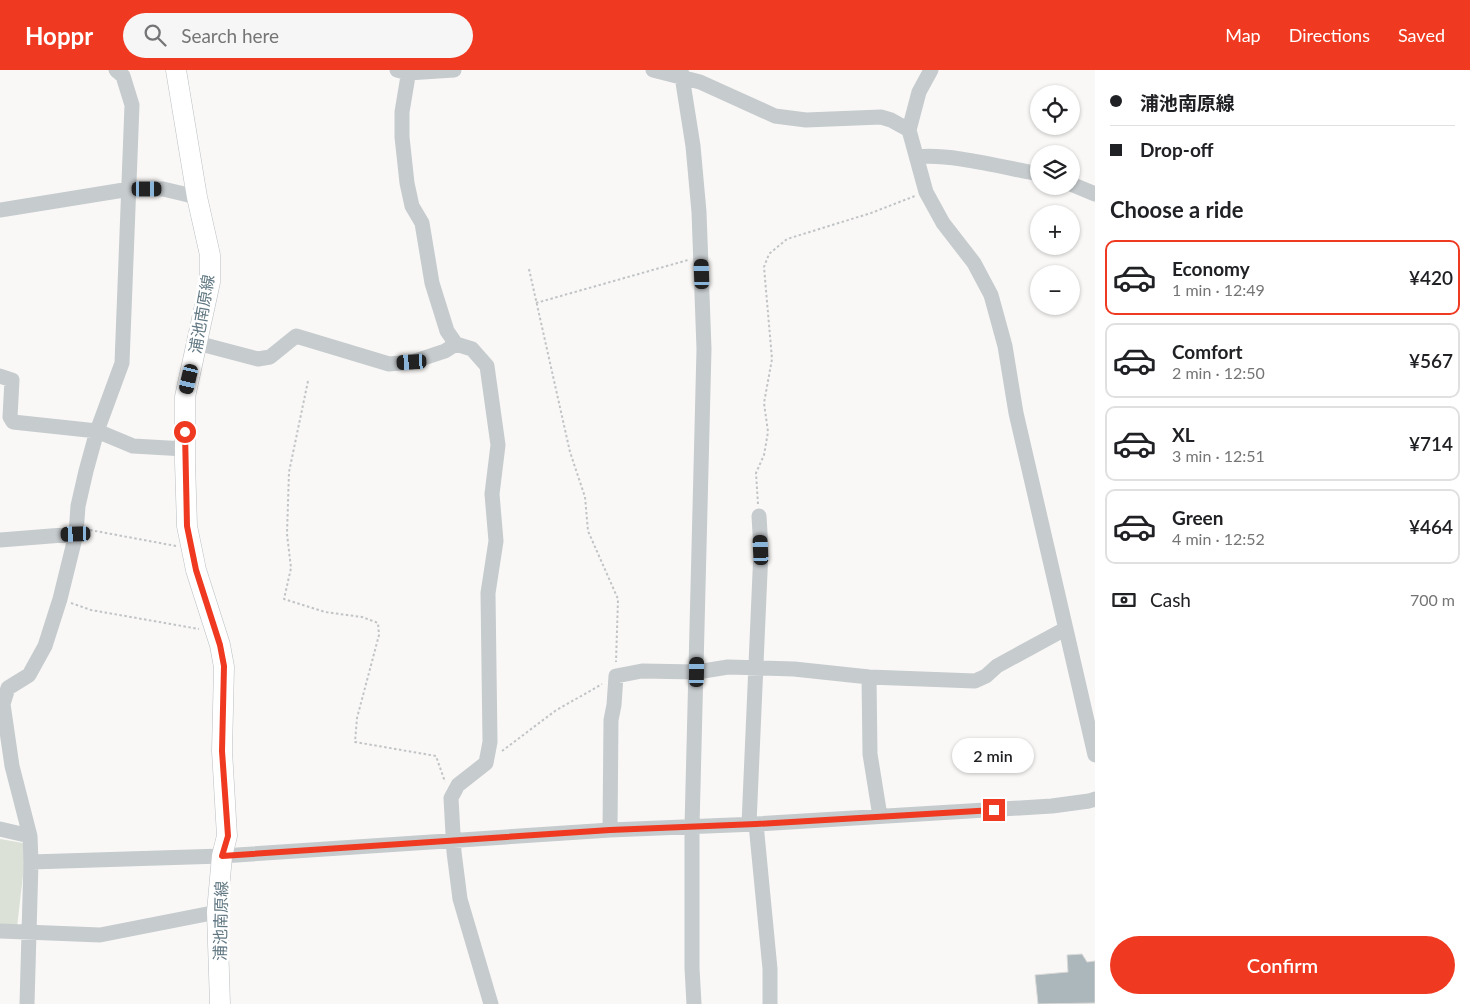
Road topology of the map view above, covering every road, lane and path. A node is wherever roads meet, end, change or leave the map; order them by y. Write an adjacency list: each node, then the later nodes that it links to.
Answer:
1 (116, 70): 12 (street)
2 (176, 70): 15 (main road, 浦池南原線)
3 (454, 70): 6 (street)
4 (653, 70): 7 (street)
5 (931, 70): 8 (street)
6 (405, 71): 21 (street)
7 (682, 73): 8 (street); 17 (street)
8 (909, 130): 9 (street)
9 (917, 158): 10 (street); 13 (street)
10 (1030, 172)
11 (1080, 188): 14 (street)
12 (130, 189): 15 (street); 16 (street); 24 (street)
13 (926, 192): 26 (path); 31 (street)
14 (1095, 194)
15 (197, 197): 20 (main road, 浦池南原線)
16 (0, 210)
17 (701, 256): 19 (path); 34 (street)
18 (528, 269): 19 (path)
19 (536, 302): 35 (path)
20 (197, 343): 21 (street); 25 (main road, 浦池南原線)
21 (456, 344): 38 (street)
22 (0, 376): 24 (street)
23 (308, 381): 39 (path)
24 (97, 431): 25 (street); 27 (street)
25 (185, 449): 29 (main road, 浦池南原線)
26 (759, 516): 33 (street)
27 (76, 534): 28 (street); 29 (path); 30 (street)
28 (0, 540)
29 (192, 549): 32 (main road, 浦池南原線)
30 (60, 599): 32 (path); 46 (street)
31 (1065, 629): 36 (street); 37 (street)
32 (216, 632): 48 (main road, 浦池南原線)
33 (754, 667): 34 (street); 36 (street); 42 (street)
34 (697, 672): 35 (street); 43 (street)
35 (616, 676): 38 (path); 45 (street)
36 (870, 677): 41 (street)
37 (1095, 755)
38 (486, 763): 39 (street)
39 (452, 798): 47 (street)
40 (1093, 804): 41 (street)
41 (880, 816): 42 (street)
42 (753, 824): 43 (street); 57 (street)
43 (692, 827): 45 (street); 56 (street)
44 (0, 829): 46 (street)
45 (610, 830): 47 (street)
46 (30, 836): 49 (street)
47 (454, 841): 48 (street); 55 (street)
48 (222, 856): 49 (street); 50 (main road, 浦池南原線)
49 (31, 862): 52 (street)
50 (218, 912): 52 (street); 54 (main road, 浦池南原線)
51 (0, 931): 52 (street)
52 (28, 931): 53 (street)
53 (27, 1004)
54 (220, 1004)
55 (491, 1004)
56 (694, 1004)
57 (770, 1004)

